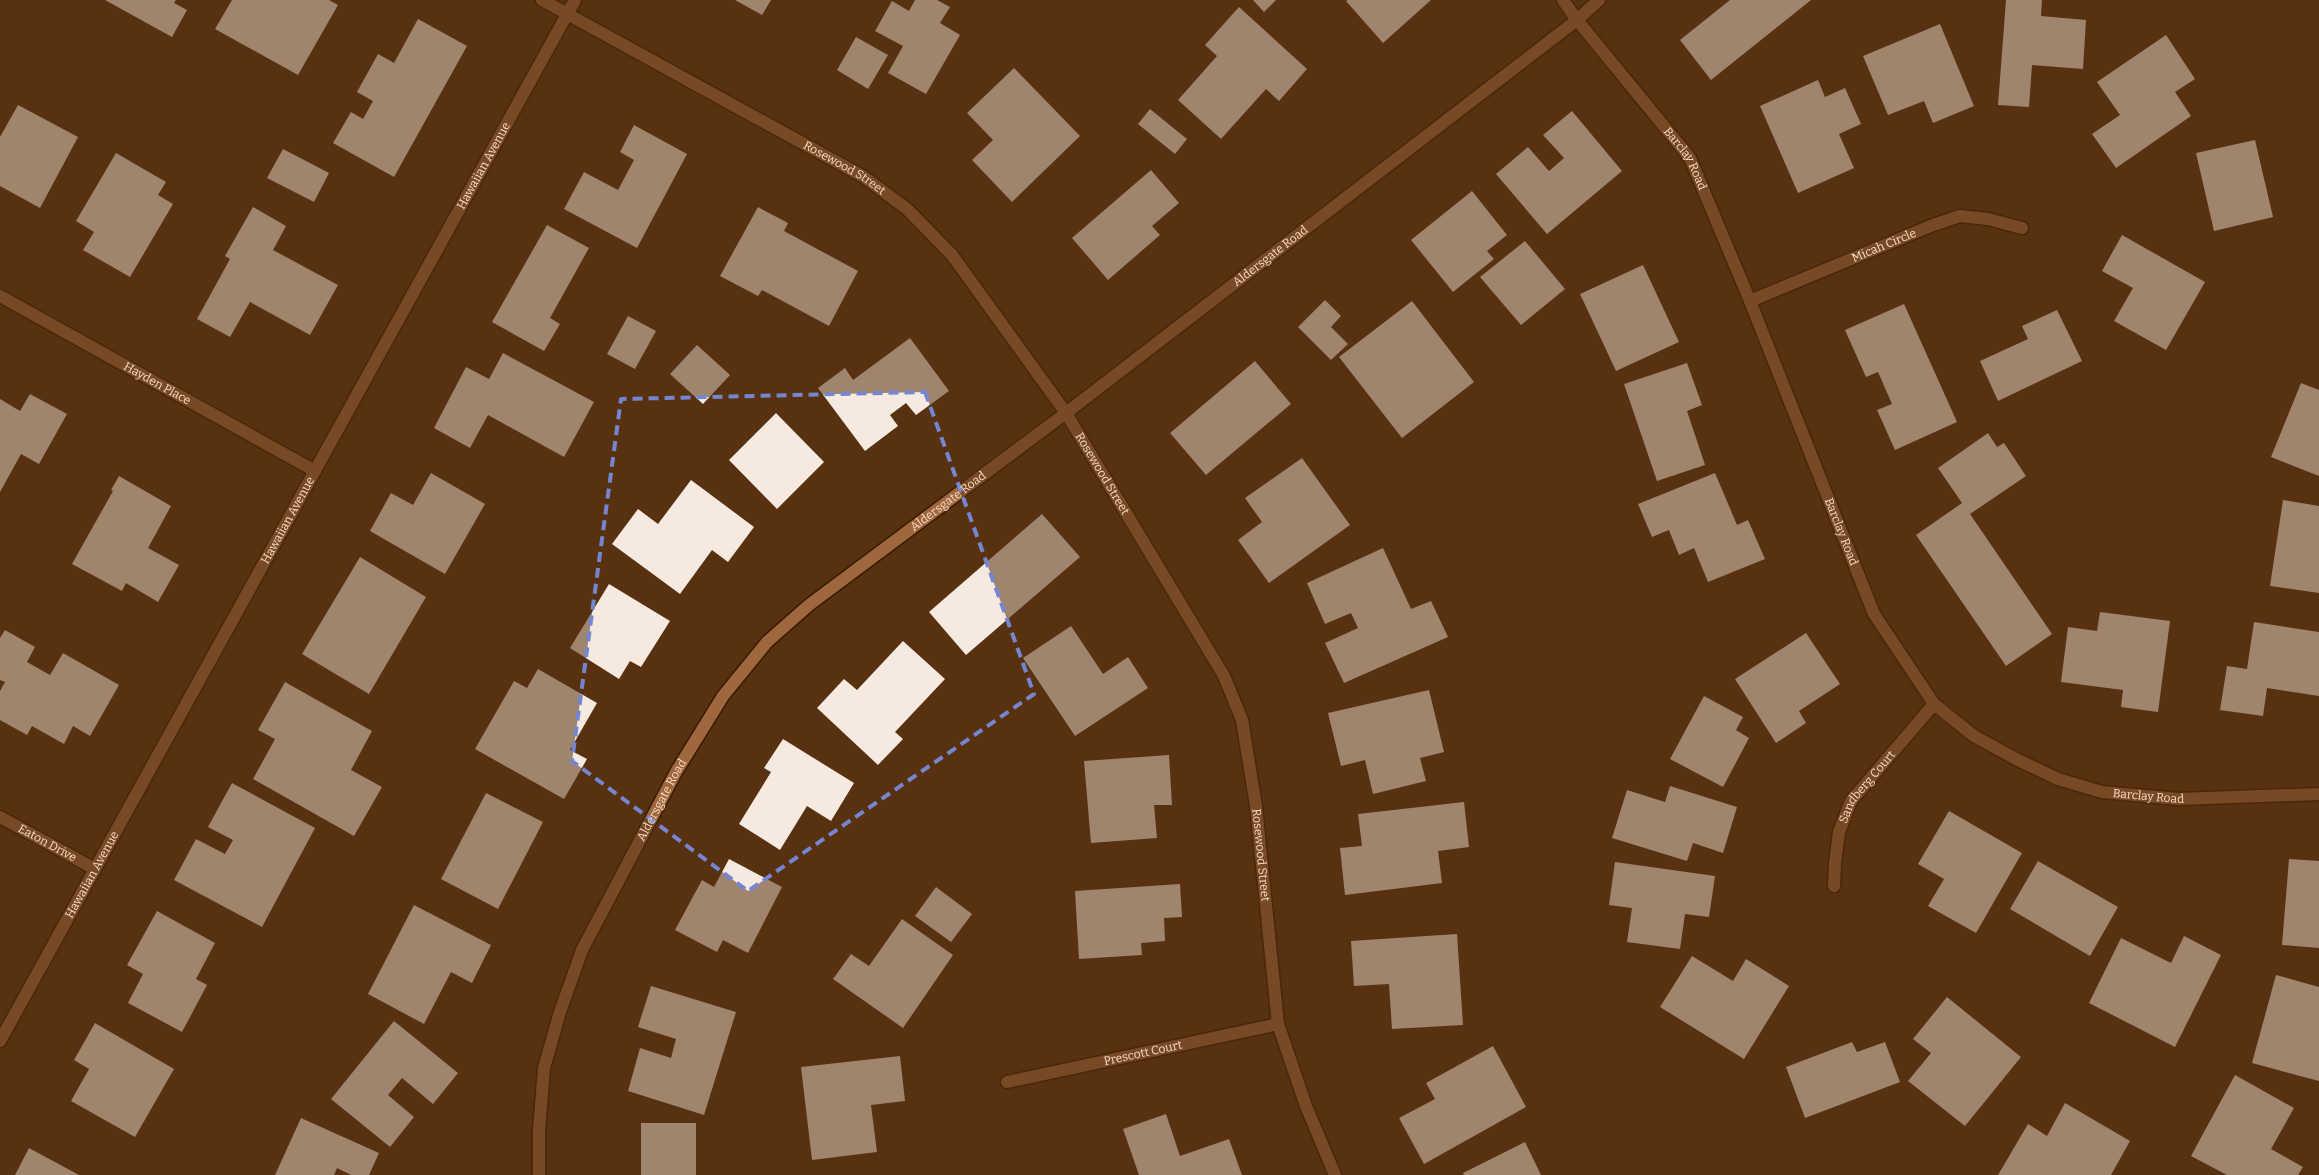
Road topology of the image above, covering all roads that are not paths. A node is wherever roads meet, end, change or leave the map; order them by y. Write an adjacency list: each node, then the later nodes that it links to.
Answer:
1 (542, 0): 5 (street, Rosewood Street)
2 (575, 0): 5 (street, Hawaiian Avenue)
3 (1563, 0): 6 (street, Barclay Road)
4 (1599, 0): 6 (street, Aldersgate Road)
5 (566, 15): 10 (street, Rosewood Street); 11 (street, Hawaiian Avenue)
6 (1577, 20): 9 (street, Barclay Road); 10 (street, Aldersgate Road)
7 (2022, 228): 9 (street, Micah Circle)
8 (0, 296): 11 (street, Hayden Place)
9 (1750, 301): 12 (street, Barclay Road)
10 (1066, 413): 17 (street, Rosewood Street); 20 (street, Aldersgate Road)
11 (315, 471): 15 (street, Hawaiian Avenue)
12 (1934, 704): 13 (street, Barclay Road); 16 (street, Sandberg Court)
13 (2319, 794)
14 (0, 817): 15 (street, Eaton Drive)
15 (95, 869): 18 (street, Hawaiian Avenue)
16 (1834, 886)
17 (1278, 1024): 19 (street, Prescott Court); 21 (street, Rosewood Street)
18 (0, 1041)
19 (1007, 1082)
20 (539, 1175)
21 (1335, 1175)

